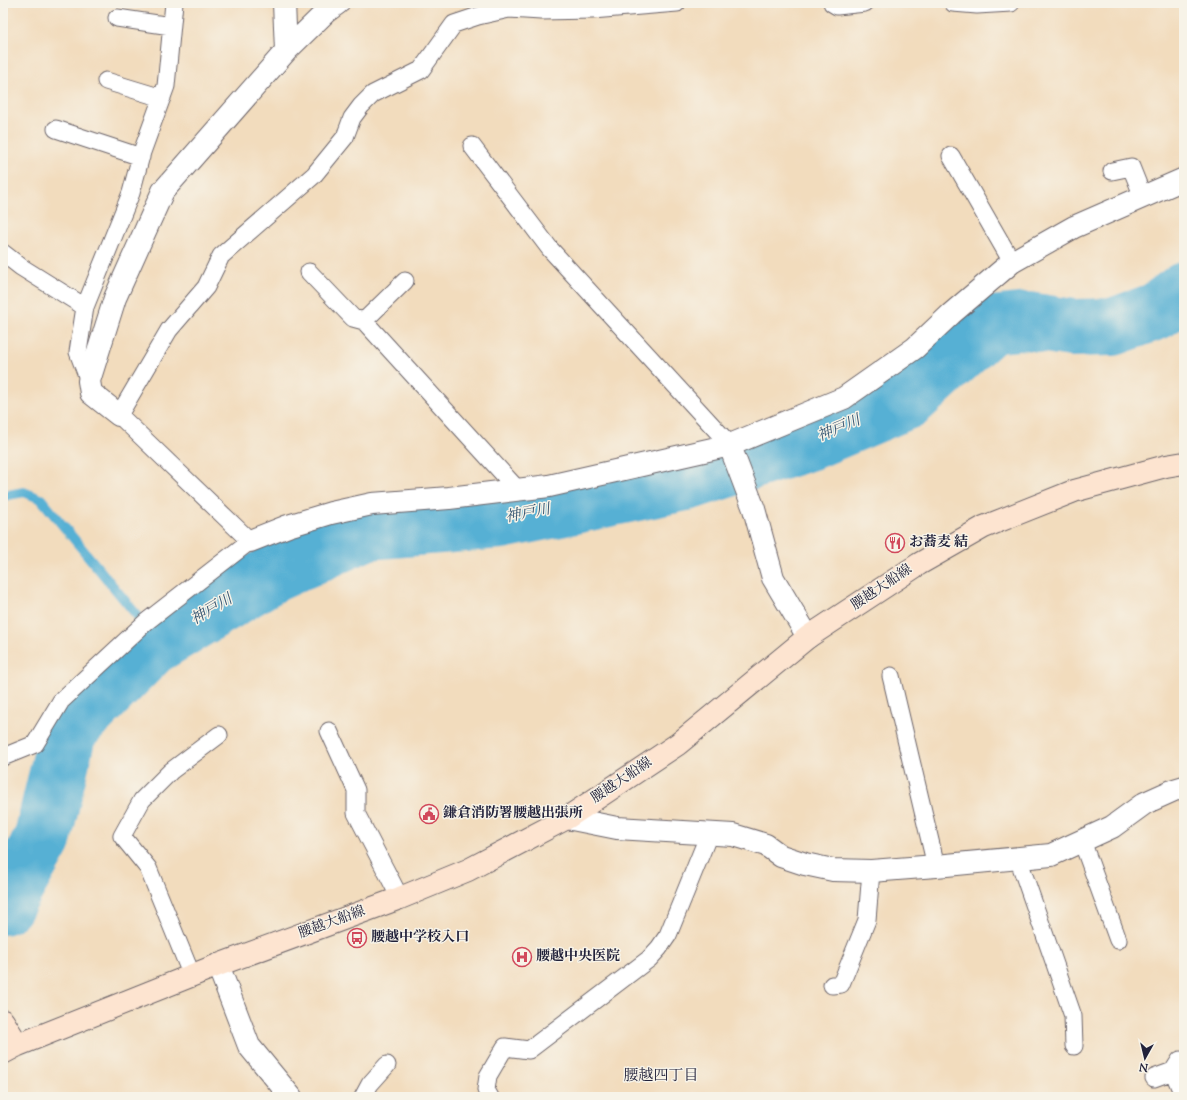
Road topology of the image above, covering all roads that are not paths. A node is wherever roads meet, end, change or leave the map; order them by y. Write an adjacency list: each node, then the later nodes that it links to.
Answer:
1 (174, 3): 10 (lane)
2 (284, 3): 11 (street)
3 (338, 3): 11 (street)
4 (677, 3): 28 (lane)
5 (832, 3): 6 (lane)
6 (865, 3)
7 (953, 3): 8 (lane)
8 (1011, 3)
9 (117, 18): 10 (lane)
10 (171, 26): 13 (lane)
11 (286, 51): 27 (street)
12 (106, 81): 13 (lane)
13 (162, 98): 17 (lane)
14 (56, 129): 17 (lane)
15 (472, 146): 29 (lane)
16 (951, 156): 22 (lane)
17 (140, 157): 25 (lane)
18 (1112, 171): 20 (lane)
19 (1184, 179): 20 (street)
20 (1143, 197): 22 (street)
21 (3, 253): 25 (lane)
22 (1012, 262): 29 (street)
23 (308, 272): 26 (lane)
24 (406, 281): 26 (lane)
25 (85, 307): 27 (lane)
26 (364, 321): 31 (lane)
27 (89, 381): 28 (street)
28 (119, 415): 32 (lane)
29 (732, 450): 31 (street); 33 (street)
30 (1184, 463): 33 (main road, 腰越大船線)
31 (518, 490): 32 (street)
32 (250, 541): 37 (lane)
33 (808, 637): 39 (main road, 腰越大船線)
34 (891, 676): 43 (lane)
35 (329, 731): 45 (lane)
36 (219, 735): 48 (lane)
37 (3, 757)
38 (1184, 786): 41 (street)
39 (567, 818): 40 (street); 45 (main road, 腰越大船線)
40 (709, 834): 44 (street); 57 (lane)
41 (1082, 841): 42 (street); 46 (lane)
42 (1018, 858): 43 (street); 51 (lane)
43 (936, 866): 44 (street)
44 (871, 871): 49 (lane)
45 (400, 898): 47 (main road, 腰越大船線)
46 (1118, 940)
47 (218, 965): 48 (main road, 腰越大船線); 55 (street)
48 (192, 976): 52 (main road, 腰越大船線)
49 (832, 985)
50 (3, 1021): 52 (main road)
51 (1074, 1046)
52 (10, 1049)
53 (387, 1065): 56 (lane)
54 (1154, 1078): 58 (lane)
55 (291, 1097)
56 (363, 1097)
57 (490, 1097)
58 (1184, 1097)

